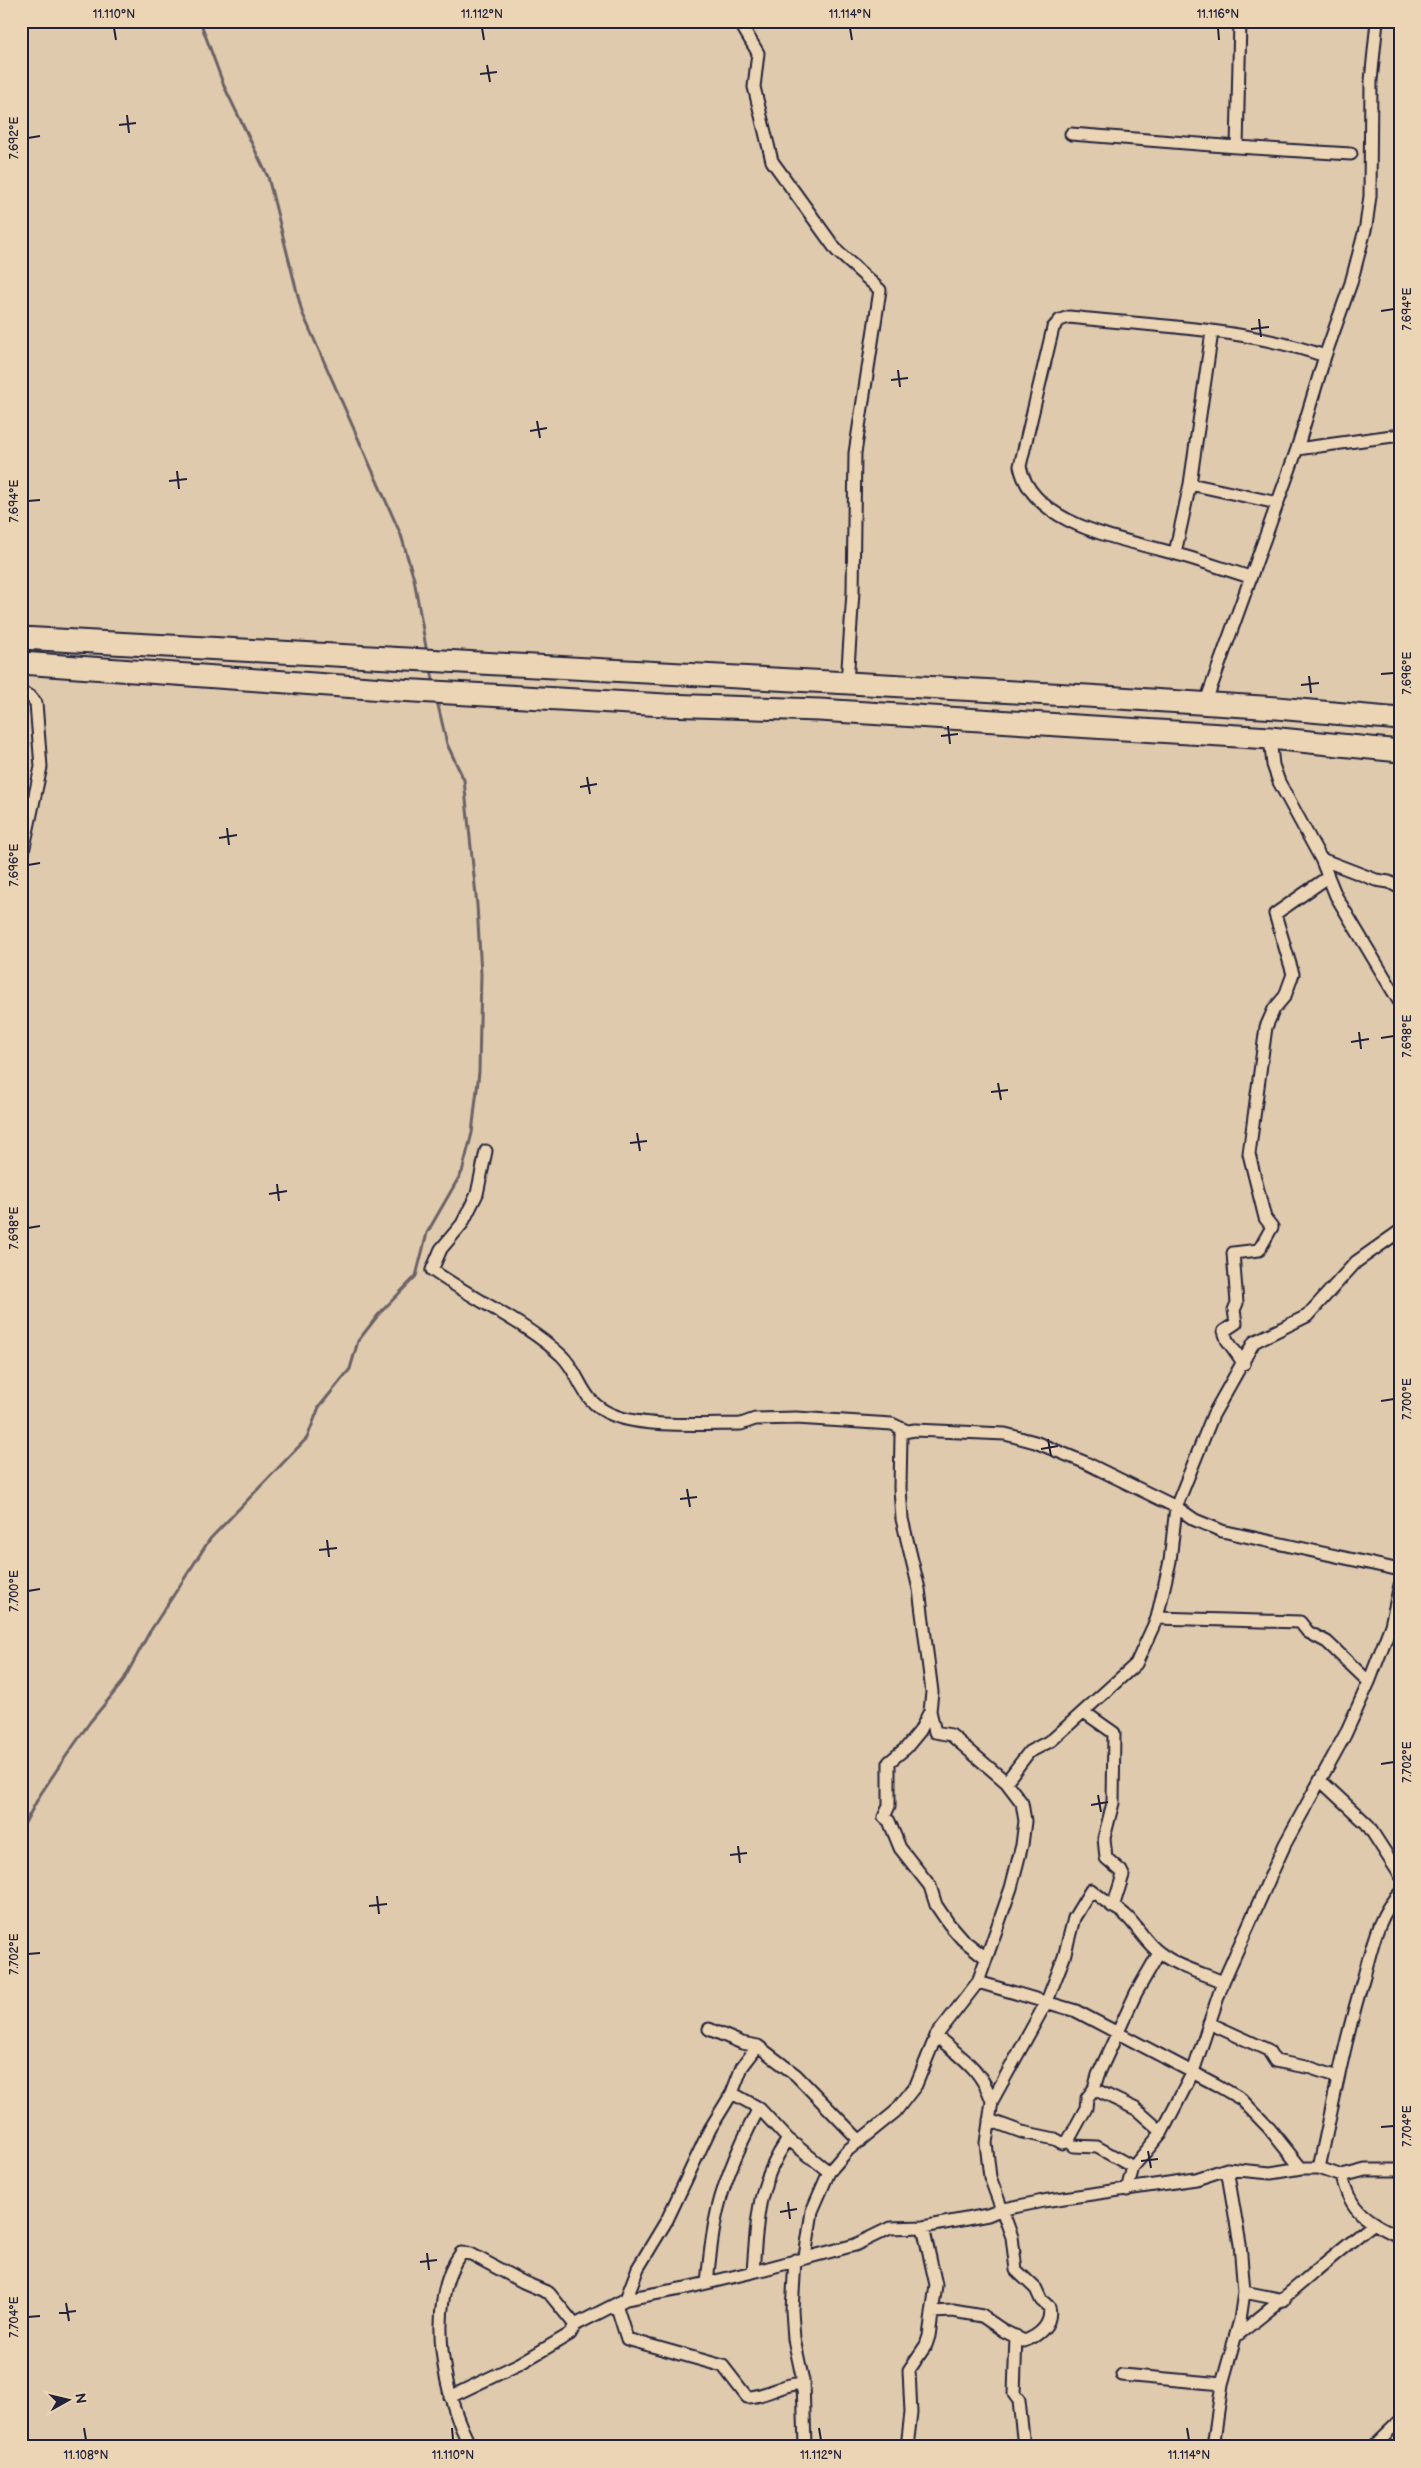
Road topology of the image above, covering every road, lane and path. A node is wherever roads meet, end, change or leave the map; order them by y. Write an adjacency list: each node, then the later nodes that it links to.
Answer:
1 (739, 21): 17 (street)
2 (1240, 21): 5 (street)
3 (1377, 21): 8 (street)
4 (1071, 134): 5 (street)
5 (1238, 146): 6 (street)
6 (1351, 154)
7 (1212, 332): 8 (street); 11 (street); 13 (street)
8 (1325, 356): 10 (street)
9 (1400, 435): 10 (street)
10 (1297, 449): 12 (street)
11 (1190, 484): 12 (street); 13 (street)
12 (1277, 504): 14 (street)
13 (1175, 553): 14 (street)
14 (1250, 577): 19 (street)
15 (21, 638): 17 (highway)
16 (21, 663): 21 (highway)
17 (847, 683): 19 (highway)
18 (21, 692): 24 (street)
19 (1205, 704): 20 (highway)
20 (1400, 719)
21 (1270, 738): 22 (highway); 23 (street)
22 (1400, 751)
23 (1321, 859): 25 (street); 26 (street)
24 (21, 861)
25 (1328, 877): 27 (street); 30 (street)
26 (1400, 888)
27 (1400, 1003)
28 (486, 1150): 31 (street)
29 (1400, 1231): 30 (street)
30 (1244, 1364): 32 (street)
31 (905, 1430): 32 (street); 38 (street)
32 (1176, 1507): 33 (street); 35 (street)
33 (1400, 1570)
34 (1400, 1585): 36 (street)
35 (1157, 1618): 36 (street); 37 (street)
36 (1369, 1682): 39 (street)
37 (1087, 1708): 40 (street); 43 (street)
38 (930, 1711): 40 (street); 45 (street)
39 (1320, 1780): 41 (street); 47 (street)
40 (1006, 1782): 45 (street)
41 (1400, 1875)
42 (1400, 1893): 55 (street)
43 (1114, 1907): 44 (street); 48 (street)
44 (1160, 1953): 47 (street); 51 (street)
45 (986, 1958): 46 (street)
46 (978, 1982): 48 (street); 52 (street)
47 (1223, 1982): 49 (street)
48 (1047, 2001): 51 (street); 58 (street)
49 (1208, 2022): 54 (street); 55 (street)
50 (709, 2029): 53 (street)
51 (1118, 2032): 54 (street); 56 (street)
52 (936, 2036): 58 (street); 63 (street)
53 (758, 2046): 57 (street); 63 (street)
54 (1192, 2072): 61 (street); 66 (street)
55 (1337, 2083): 67 (street)
56 (1094, 2089): 61 (street); 64 (street)
57 (732, 2093): 59 (street); 82 (street)
58 (992, 2101): 60 (street)
59 (759, 2108): 62 (street); 79 (street)
60 (989, 2120): 64 (street); 73 (street)
61 (1162, 2132): 65 (street)
62 (788, 2139): 70 (street); 78 (street)
63 (860, 2141): 70 (street)
64 (1068, 2141): 65 (street)
65 (1132, 2167): 72 (street)
66 (1301, 2168): 67 (street); 68 (street)
67 (1319, 2168): 71 (street)
68 (1227, 2169): 72 (street); 80 (street)
69 (1400, 2170): 71 (street)
70 (829, 2172): 77 (street)
71 (1342, 2176): 74 (street)
72 (1127, 2190): 73 (street)
73 (1000, 2210): 75 (street); 85 (street)
74 (1372, 2224): 76 (street); 81 (street)
75 (923, 2227): 77 (street); 83 (street)
76 (1400, 2237)
77 (800, 2259): 78 (street); 89 (street)
78 (754, 2272): 79 (street)
79 (706, 2283): 82 (street)
80 (1244, 2292): 81 (street); 86 (street)
81 (1284, 2300): 86 (street)
82 (621, 2302): 84 (street); 89 (street)
83 (932, 2312): 85 (street); 94 (street)
84 (575, 2325): 90 (street); 90 (street)
85 (1016, 2336): 95 (street)
86 (1236, 2336): 88 (street)
87 (1122, 2375): 88 (street)
88 (1222, 2384): 96 (street)
89 (803, 2391): 93 (street)
90 (450, 2397): 92 (street)
91 (1400, 2421): 97 (street)
92 (471, 2447)
93 (805, 2447)
94 (907, 2447)
95 (1024, 2447)
96 (1213, 2447)
97 (1373, 2447)

